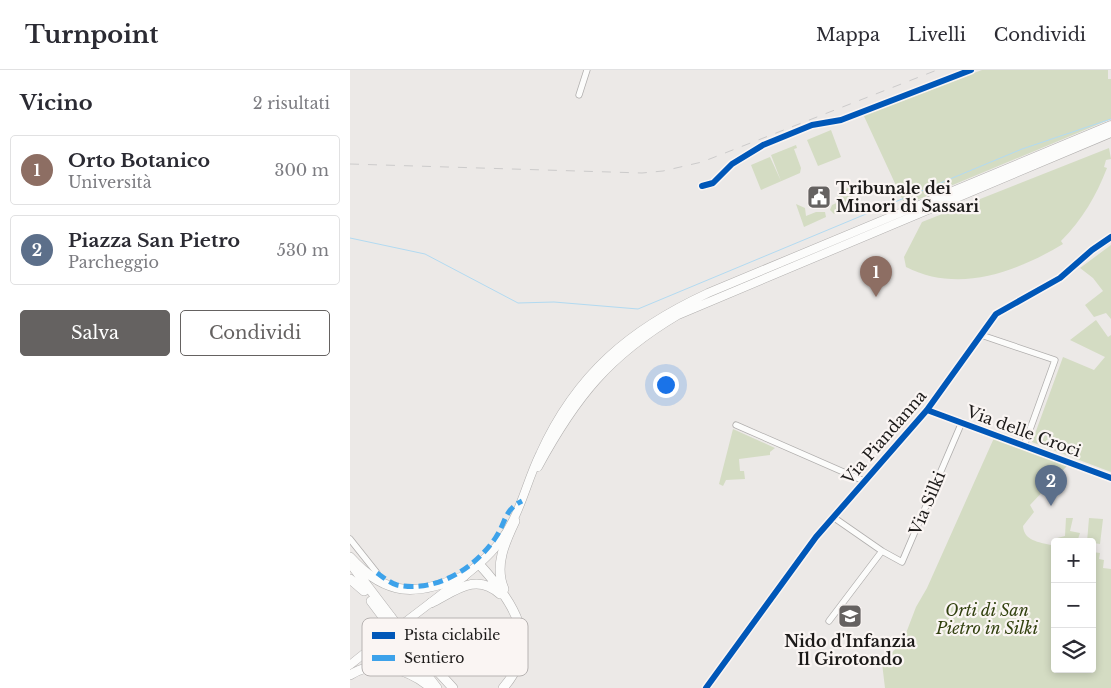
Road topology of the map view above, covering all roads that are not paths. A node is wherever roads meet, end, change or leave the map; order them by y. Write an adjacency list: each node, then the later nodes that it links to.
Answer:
1 (587, 70): 3 (street)
2 (971, 70): 6 (street)
3 (580, 95)
4 (1111, 125): 13 (main road)
5 (1111, 133): 13 (main road)
6 (702, 186)
7 (1111, 237): 8 (street, Via Piandanna)
8 (981, 335): 9 (street, Via Piandanna); 12 (street)
9 (927, 410): 10 (street, Via delle Croci); 15 (street, Via Piandanna)
10 (962, 422): 12 (street, Via delle Croci); 19 (street, Via Silki)
11 (736, 425): 15 (street)
12 (1024, 446): 14 (street, Via delle Croci)
13 (532, 477): 17 (main road)
14 (1111, 478)
15 (864, 481): 16 (street, Via Piandanna)
16 (833, 517): 19 (street, Via Silki); 51 (street, Via Piandanna)
17 (515, 521): 22 (main road); 29 (highway)
18 (350, 539): 24 (street)
19 (882, 551): 34 (street)
20 (350, 557): 25 (highway)
21 (350, 564): 30 (highway)
22 (479, 564): 25 (main road); 29 (highway)
23 (350, 573): 27 (highway)
24 (377, 573)
25 (464, 576): 28 (main road)
26 (350, 578): 27 (highway)
27 (364, 591): 31 (highway)
28 (431, 603): 29 (highway); 32 (main road)
29 (509, 603): 33 (highway)
30 (387, 618)
31 (387, 618)
32 (411, 618)
33 (516, 618)
34 (829, 621)
35 (362, 653): 37 (main road)
36 (362, 655): 38 (main road)
37 (350, 658)
38 (350, 665)
39 (362, 670): 40 (highway)
40 (350, 675)
41 (412, 676): 46 (highway)
42 (429, 676): 47 (highway)
43 (435, 676): 48 (highway)
44 (441, 676): 49 (highway)
45 (506, 684): 50 (highway)
46 (432, 688)
47 (437, 688)
48 (445, 688)
49 (453, 688)
50 (499, 688)
51 (706, 688)

